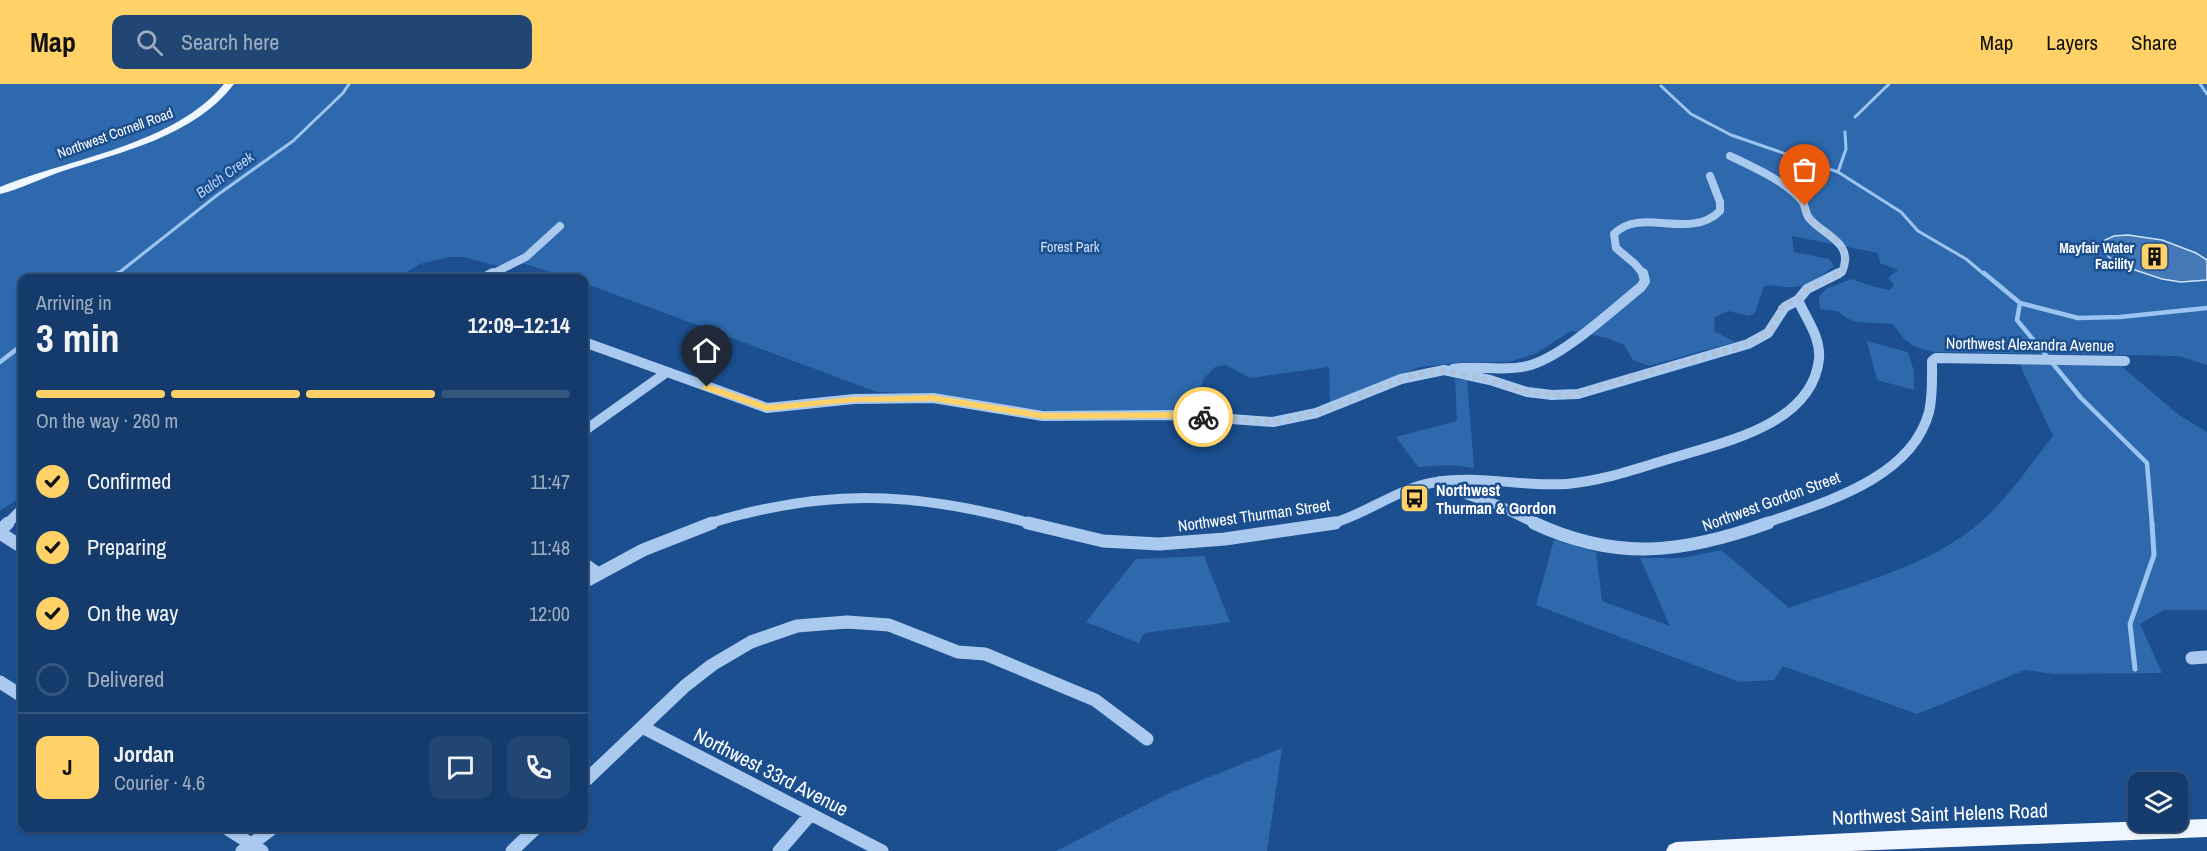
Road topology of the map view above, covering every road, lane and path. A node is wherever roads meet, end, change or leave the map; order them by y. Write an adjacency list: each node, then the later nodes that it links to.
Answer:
1 (229, 84): 4 (main road, Northwest Cornell Road)
2 (1730, 156): 7 (street)
3 (1710, 176): 11 (street)
4 (0, 191)
5 (560, 226): 6 (street)
6 (492, 274)
7 (1798, 300): 11 (street); 14 (street, Northwest Thurman Street)
8 (588, 343): 12 (street)
9 (1934, 359): 10 (street, Northwest Alexandra Avenue); 14 (street, Northwest Gordon Street)
10 (2125, 361)
11 (1447, 371): 12 (street)
12 (667, 372): 13 (street)
13 (588, 427)
14 (1440, 481): 19 (street, Northwest Thurman Street)
15 (18, 513): 16 (street)
16 (0, 532): 17 (street)
17 (18, 544)
18 (588, 567): 19 (street)
19 (598, 574): 20 (street, Northwest Thurman Street)
20 (588, 580)
21 (2207, 657): 22 (street)
22 (2192, 658)
23 (0, 682): 24 (street)
24 (18, 693)
25 (642, 727): 26 (street); 27 (street); 28 (street, Northwest 33rd Avenue)
26 (1147, 740)
27 (588, 778)
28 (811, 814): 35 (street); 36 (street, Northwest 33rd Avenue)
29 (2207, 828): 37 (main road, Northwest Saint Helens Road)
30 (231, 832): 33 (street)
31 (269, 832): 33 (street)
32 (532, 832): 34 (street)
33 (252, 849)
34 (512, 851)
35 (779, 851)
36 (882, 851)
37 (1676, 851)

